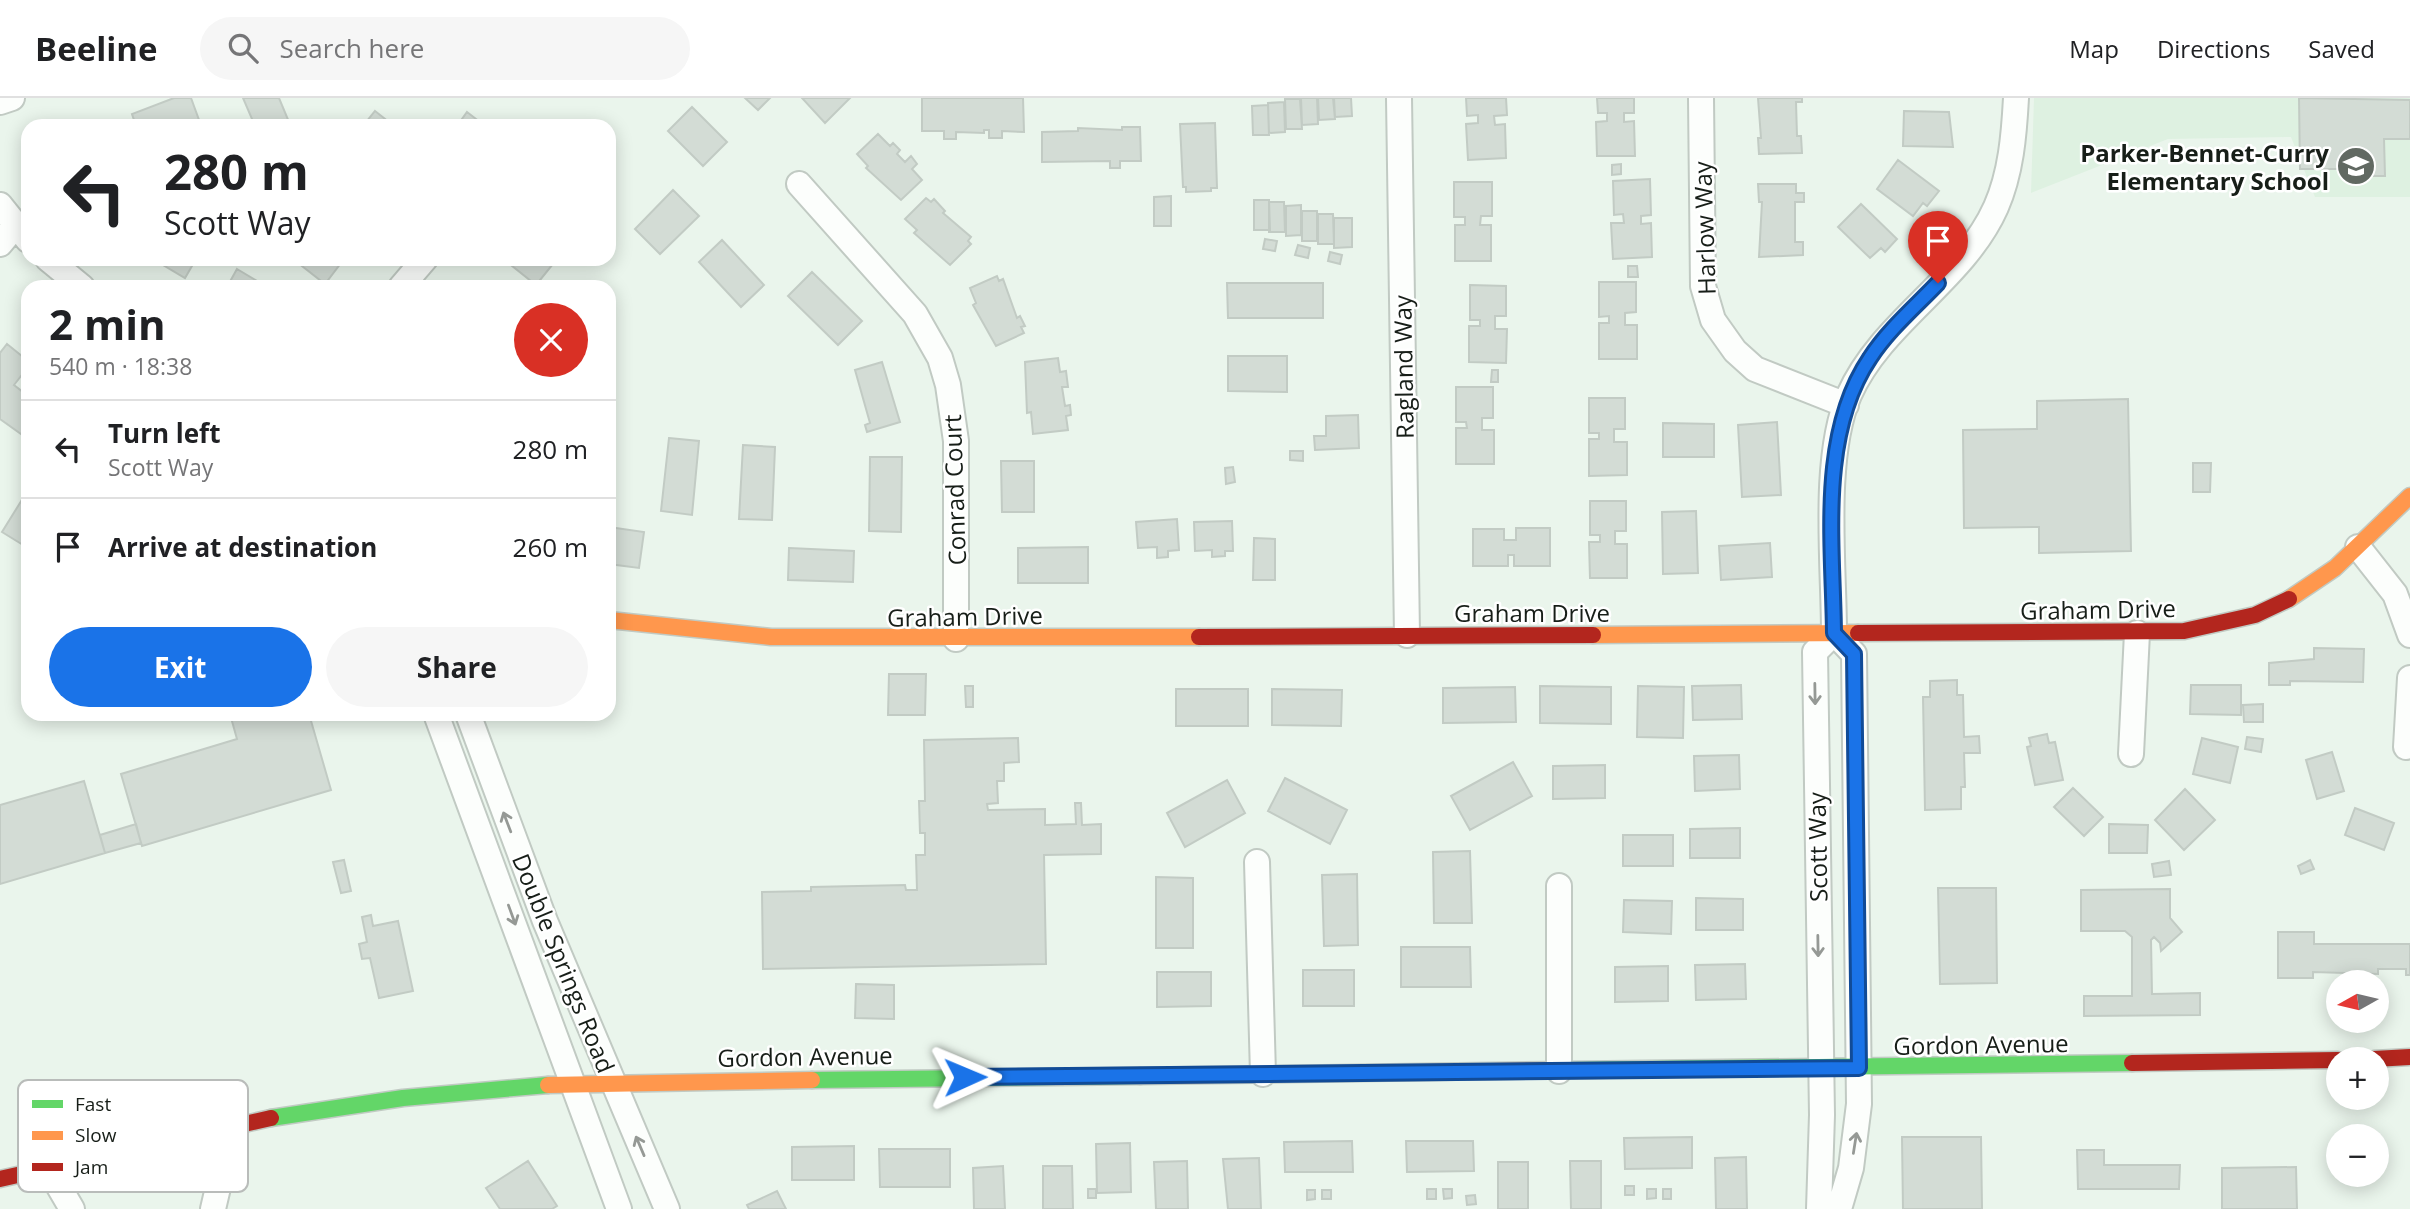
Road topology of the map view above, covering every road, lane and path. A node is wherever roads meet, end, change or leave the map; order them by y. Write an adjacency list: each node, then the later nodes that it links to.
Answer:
1 (12, 98): 5 (street)
2 (1399, 98): 21 (street, Ragland Way)
3 (1701, 98): 15 (street, Harlow Way)
4 (2016, 98): 15 (street)
5 (0, 102)
6 (799, 184): 23 (street, Conrad Court)
7 (0, 205): 8 (street)
8 (21, 231)
9 (21, 233): 10 (street)
10 (0, 244)
11 (56, 266): 13 (street)
12 (419, 266): 14 (street)
13 (74, 280)
14 (407, 280)
15 (1846, 405): 19 (street)
16 (2410, 496): 17 (main road, Graham Drive)
17 (2358, 547): 20 (main road, Graham Drive); 22 (street)
18 (616, 621): 23 (main road, Graham Drive)
19 (1834, 633): 20 (main road, Graham Drive); 21 (main road, Graham Drive); 29 (street, Scott Way, one-way to 29); 30 (street, Scott Way)
20 (2137, 633): 28 (street)
21 (1407, 635): 23 (main road, Graham Drive)
22 (2410, 635)
23 (956, 639)
24 (2410, 678): 27 (street)
25 (439, 721): 41 (street, Double Springs Road, one-way to 41)
26 (470, 721): 40 (street, Double Springs Road, one-way to 26)
27 (2406, 747)
28 (2131, 754)
29 (1816, 834): 30 (street); 36 (street, Scott Way, one-way to 36)
30 (1856, 834): 37 (street, Scott Way)
31 (1257, 862): 39 (street)
32 (1559, 886): 38 (street)
33 (2410, 1057): 34 (main road)
34 (2389, 1058)
35 (2326, 1060): 37 (main road, Gordon Avenue)
36 (1819, 1068): 37 (main road, Gordon Avenue); 38 (main road, Gordon Avenue); 49 (street, Scott Way)
37 (1859, 1068): 50 (street, Scott Way, one-way to 37)
38 (1559, 1071): 39 (main road, Gordon Avenue)
39 (1262, 1074): 40 (main road, Gordon Avenue)
40 (613, 1082): 41 (main road, Gordon Avenue); 48 (street, Double Springs Road, one-way to 40)
41 (574, 1083): 42 (main road, Gordon Avenue); 47 (street, Double Springs Road)
42 (248, 1124)
43 (18, 1175): 44 (main road, Gordon Avenue)
44 (0, 1179)
45 (62, 1192): 46 (street)
46 (72, 1209)
47 (619, 1209)
48 (667, 1209)
49 (1819, 1209)
50 (1839, 1209)

